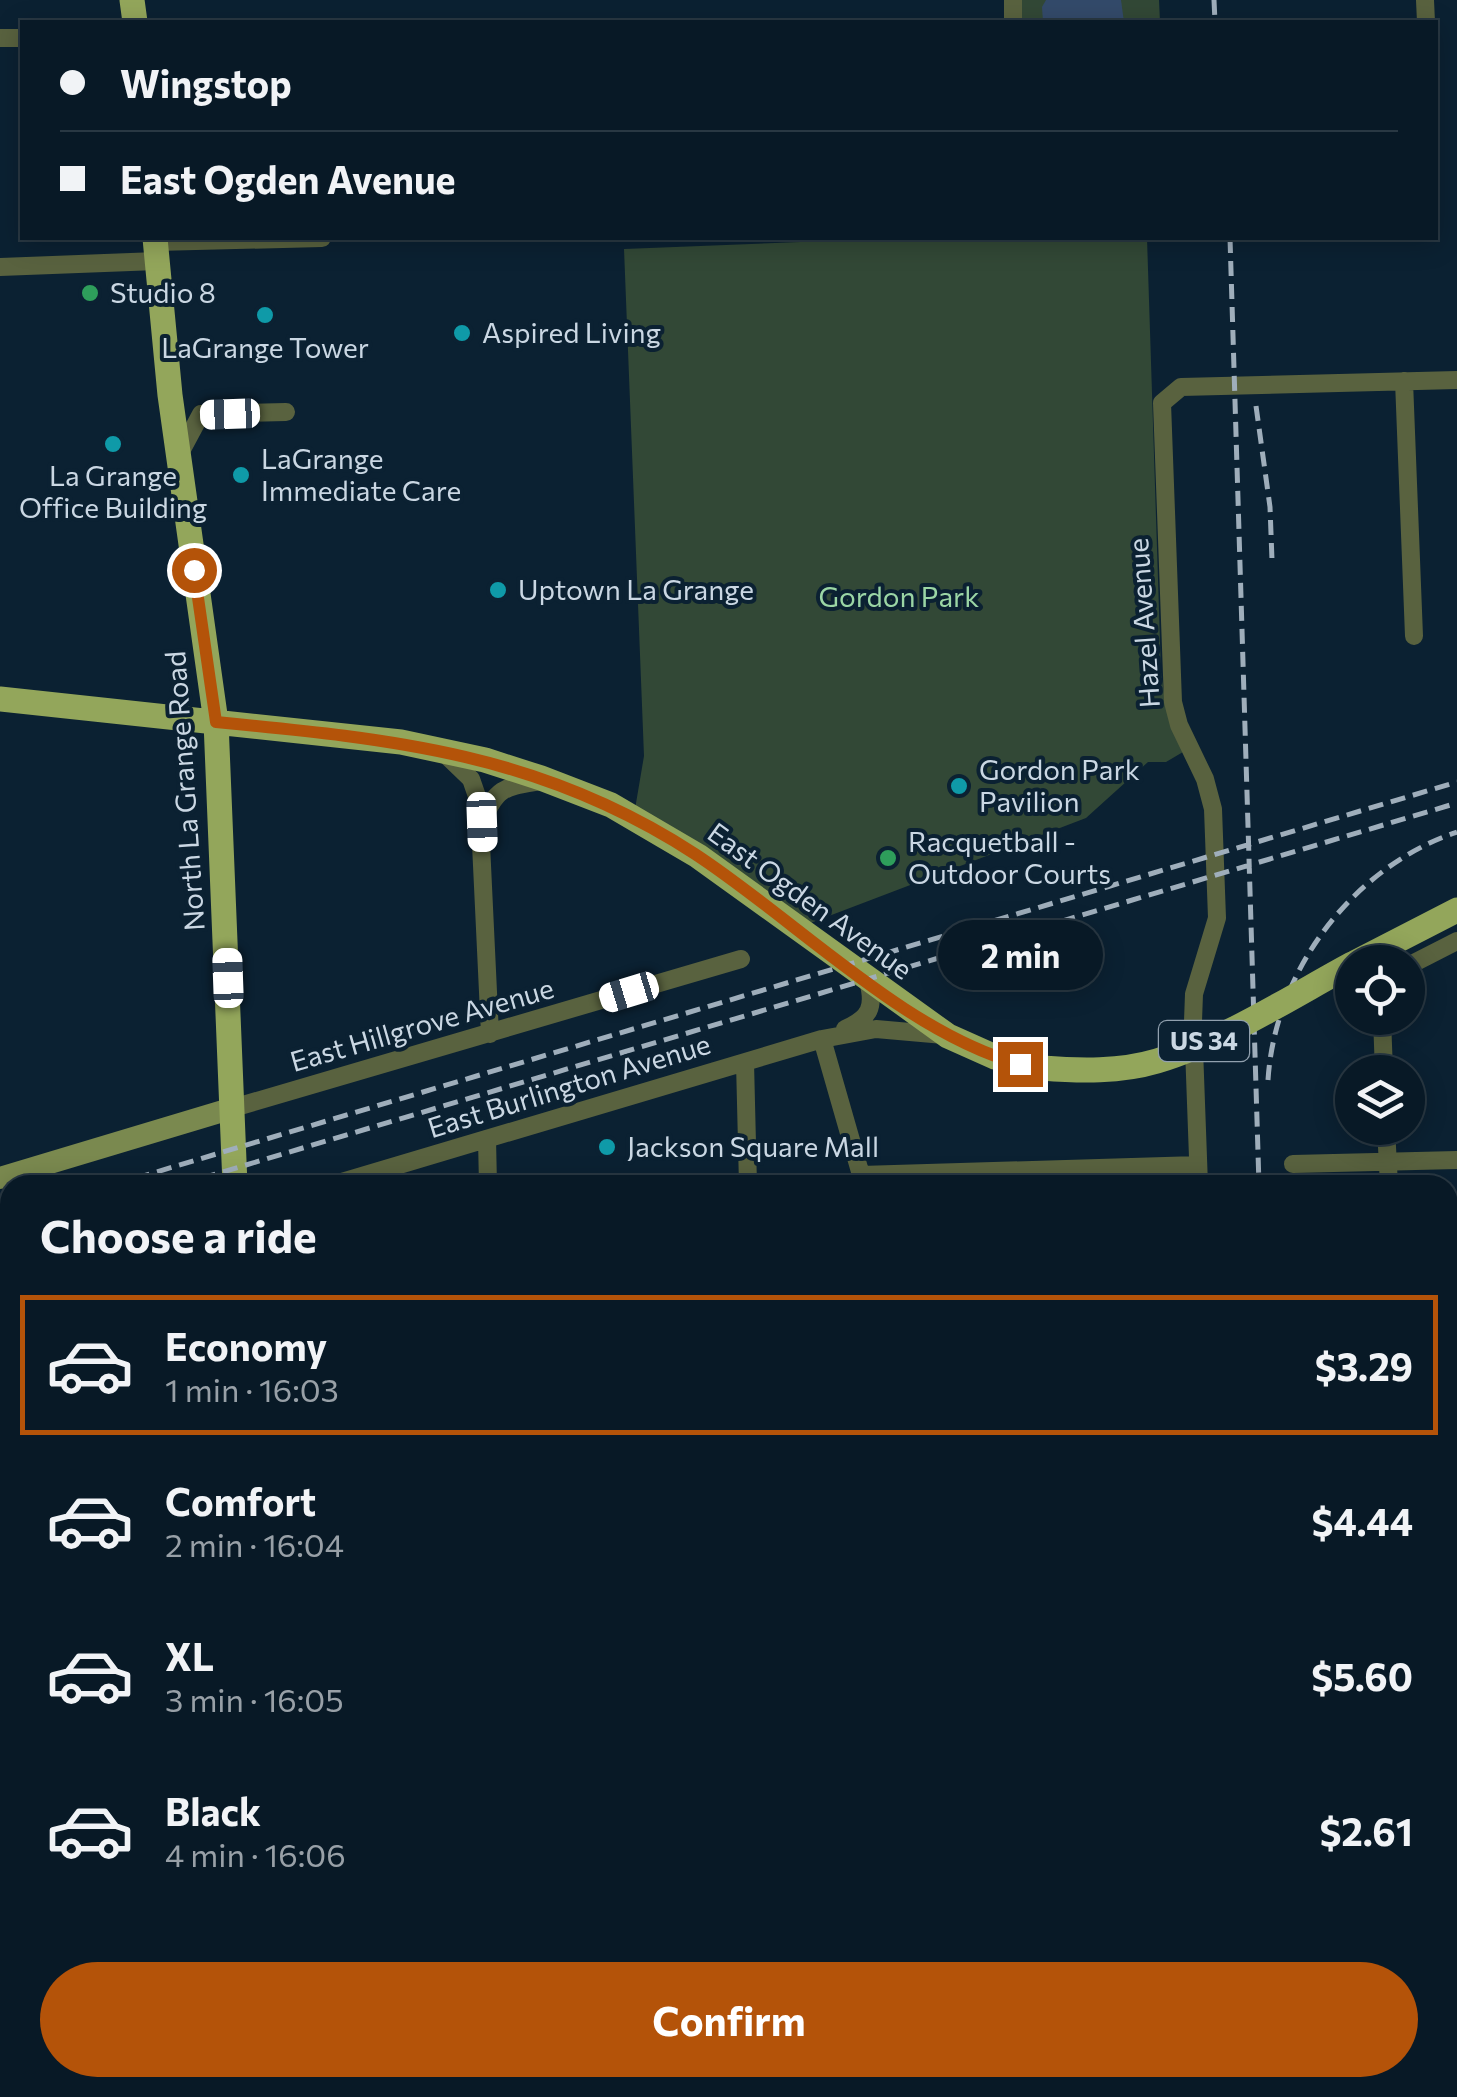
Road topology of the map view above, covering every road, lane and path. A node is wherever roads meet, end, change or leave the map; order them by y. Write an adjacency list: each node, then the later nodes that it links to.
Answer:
1 (285, 240): 2 (street)
2 (156, 247): 3 (street); 7 (main road, North La Grange Road)
3 (0, 266)
4 (1457, 380): 5 (street)
5 (1404, 382): 8 (street); 31 (street, Hazel Avenue)
6 (286, 412): 7 (street)
7 (179, 463): 10 (main road, North La Grange Road)
8 (1414, 636)
9 (0, 698): 10 (main road, US 34)
10 (216, 722): 11 (main road, East Ogden Avenue / US 34); 25 (main road, North La Grange Road)
11 (441, 750): 12 (main road, East Ogden Avenue / US 34); 13 (street)
12 (548, 780): 13 (street); 20 (main road, East Ogden Avenue / US 34)
13 (482, 822): 21 (street)
14 (1457, 910): 16 (main road, East Ogden Avenue / US 34)
15 (1457, 942): 17 (street)
16 (1390, 945)
17 (1425, 958)
18 (741, 959): 21 (street, East Hillgrove Avenue)
19 (1335, 974): 22 (main road, East Ogden Avenue / US 34, bridge)
20 (868, 981): 22 (main road, East Ogden Avenue / US 34); 23 (street, East Burlington Avenue)
21 (490, 1034): 25 (street, East Hillgrove Avenue)
22 (948, 1036): 23 (street, East Burlington Avenue)
23 (822, 1039): 24 (street, East Burlington Avenue); 37 (street)
24 (744, 1062): 26 (street, East Burlington Avenue); 36 (street)
25 (233, 1108): 32 (street); 33 (main road, North La Grange Road)
26 (487, 1139): 34 (street, East Burlington Avenue); 35 (street)
27 (1387, 1145): 29 (street)
28 (1457, 1160): 29 (street)
29 (1388, 1161): 30 (street); 40 (street)
30 (1293, 1164)
31 (1198, 1165): 38 (street); 39 (street, Hazel Avenue)
32 (10, 1175)
33 (235, 1175)
34 (366, 1175)
35 (488, 1175)
36 (748, 1175)
37 (861, 1175)
38 (974, 1175)
39 (1198, 1175)
40 (1388, 1175)

